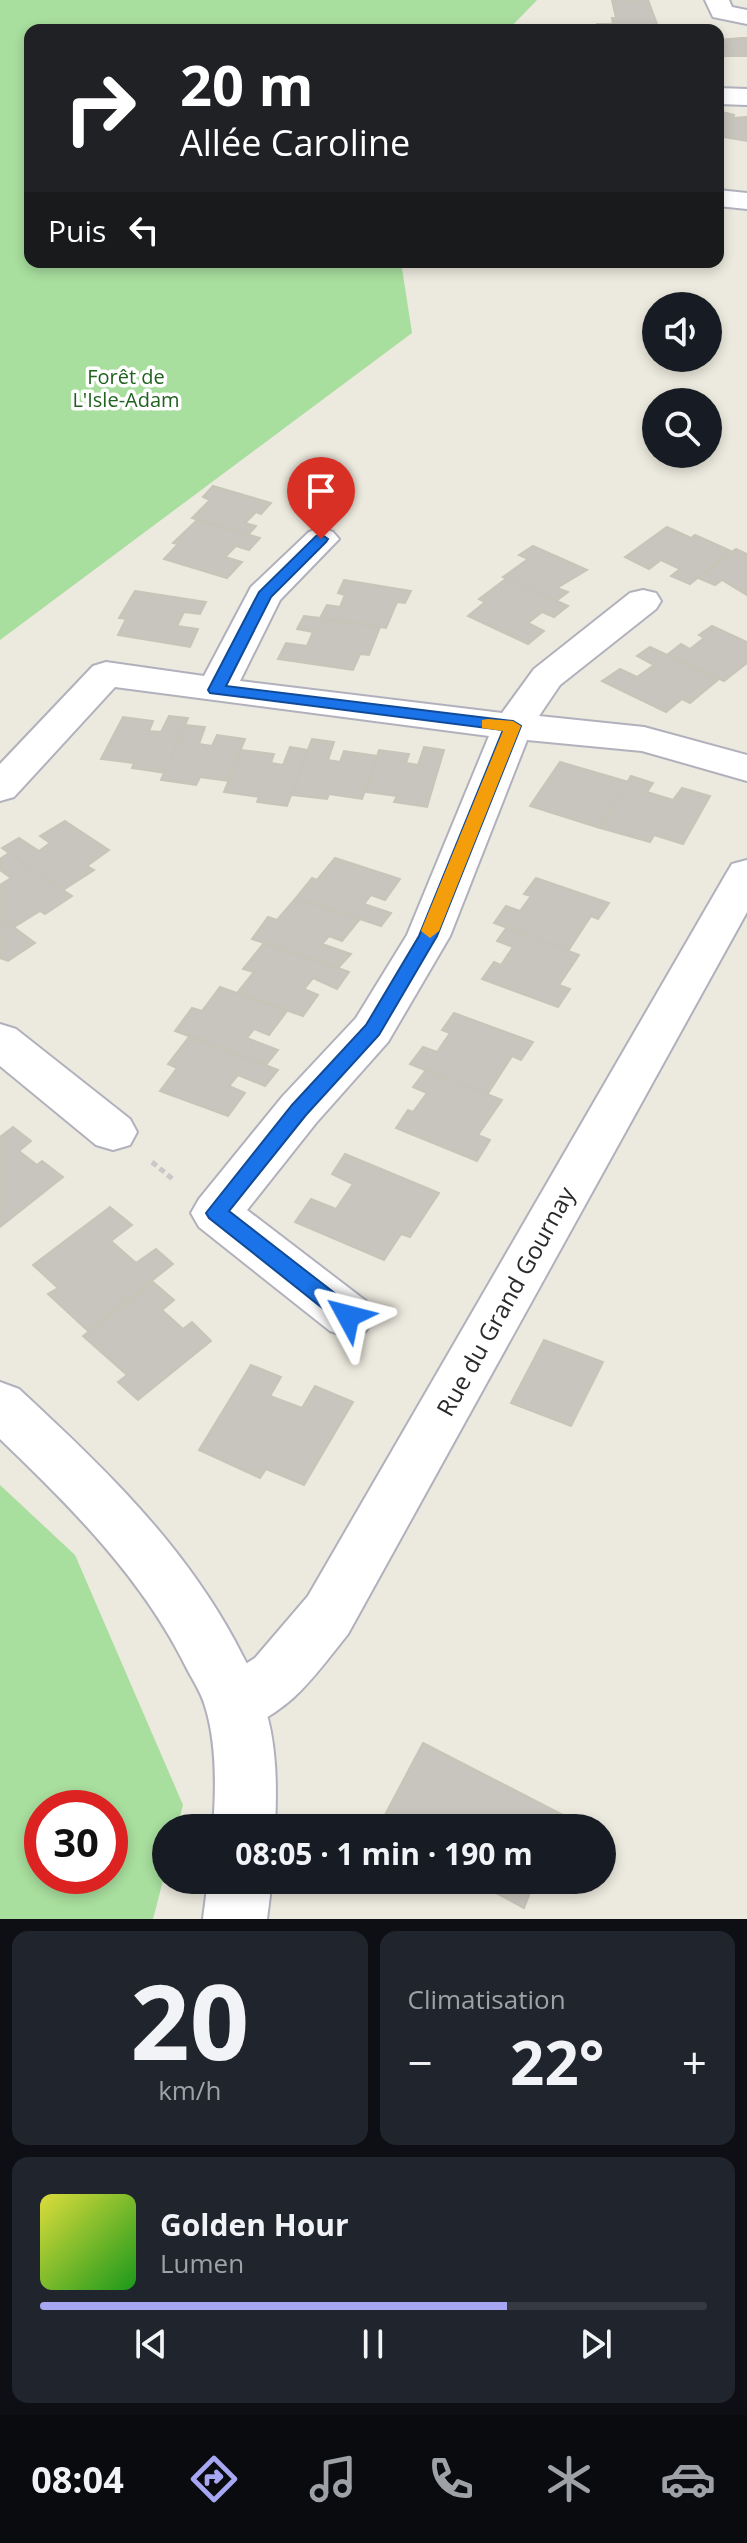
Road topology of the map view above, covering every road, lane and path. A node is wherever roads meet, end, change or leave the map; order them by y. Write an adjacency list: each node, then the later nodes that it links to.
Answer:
1 (717, 0): 2 (street)
2 (747, 17)
3 (724, 96): 4 (street)
4 (747, 97)
5 (724, 199): 6 (street)
6 (747, 201)
7 (321, 539): 9 (street)
8 (643, 601): 10 (street)
9 (216, 690): 10 (street); 12 (street)
10 (513, 726): 11 (street); 16 (street)
11 (747, 768)
12 (0, 788)
13 (747, 874): 19 (street, Rue du Grand Gournay)
14 (0, 1041): 15 (street)
15 (113, 1132): 16 (path)
16 (216, 1213): 17 (street)
17 (348, 1316)
18 (0, 1405): 19 (street)
19 (235, 1704): 20 (street)
20 (245, 1814)
21 (238, 1894): 22 (street)
22 (235, 1919)

